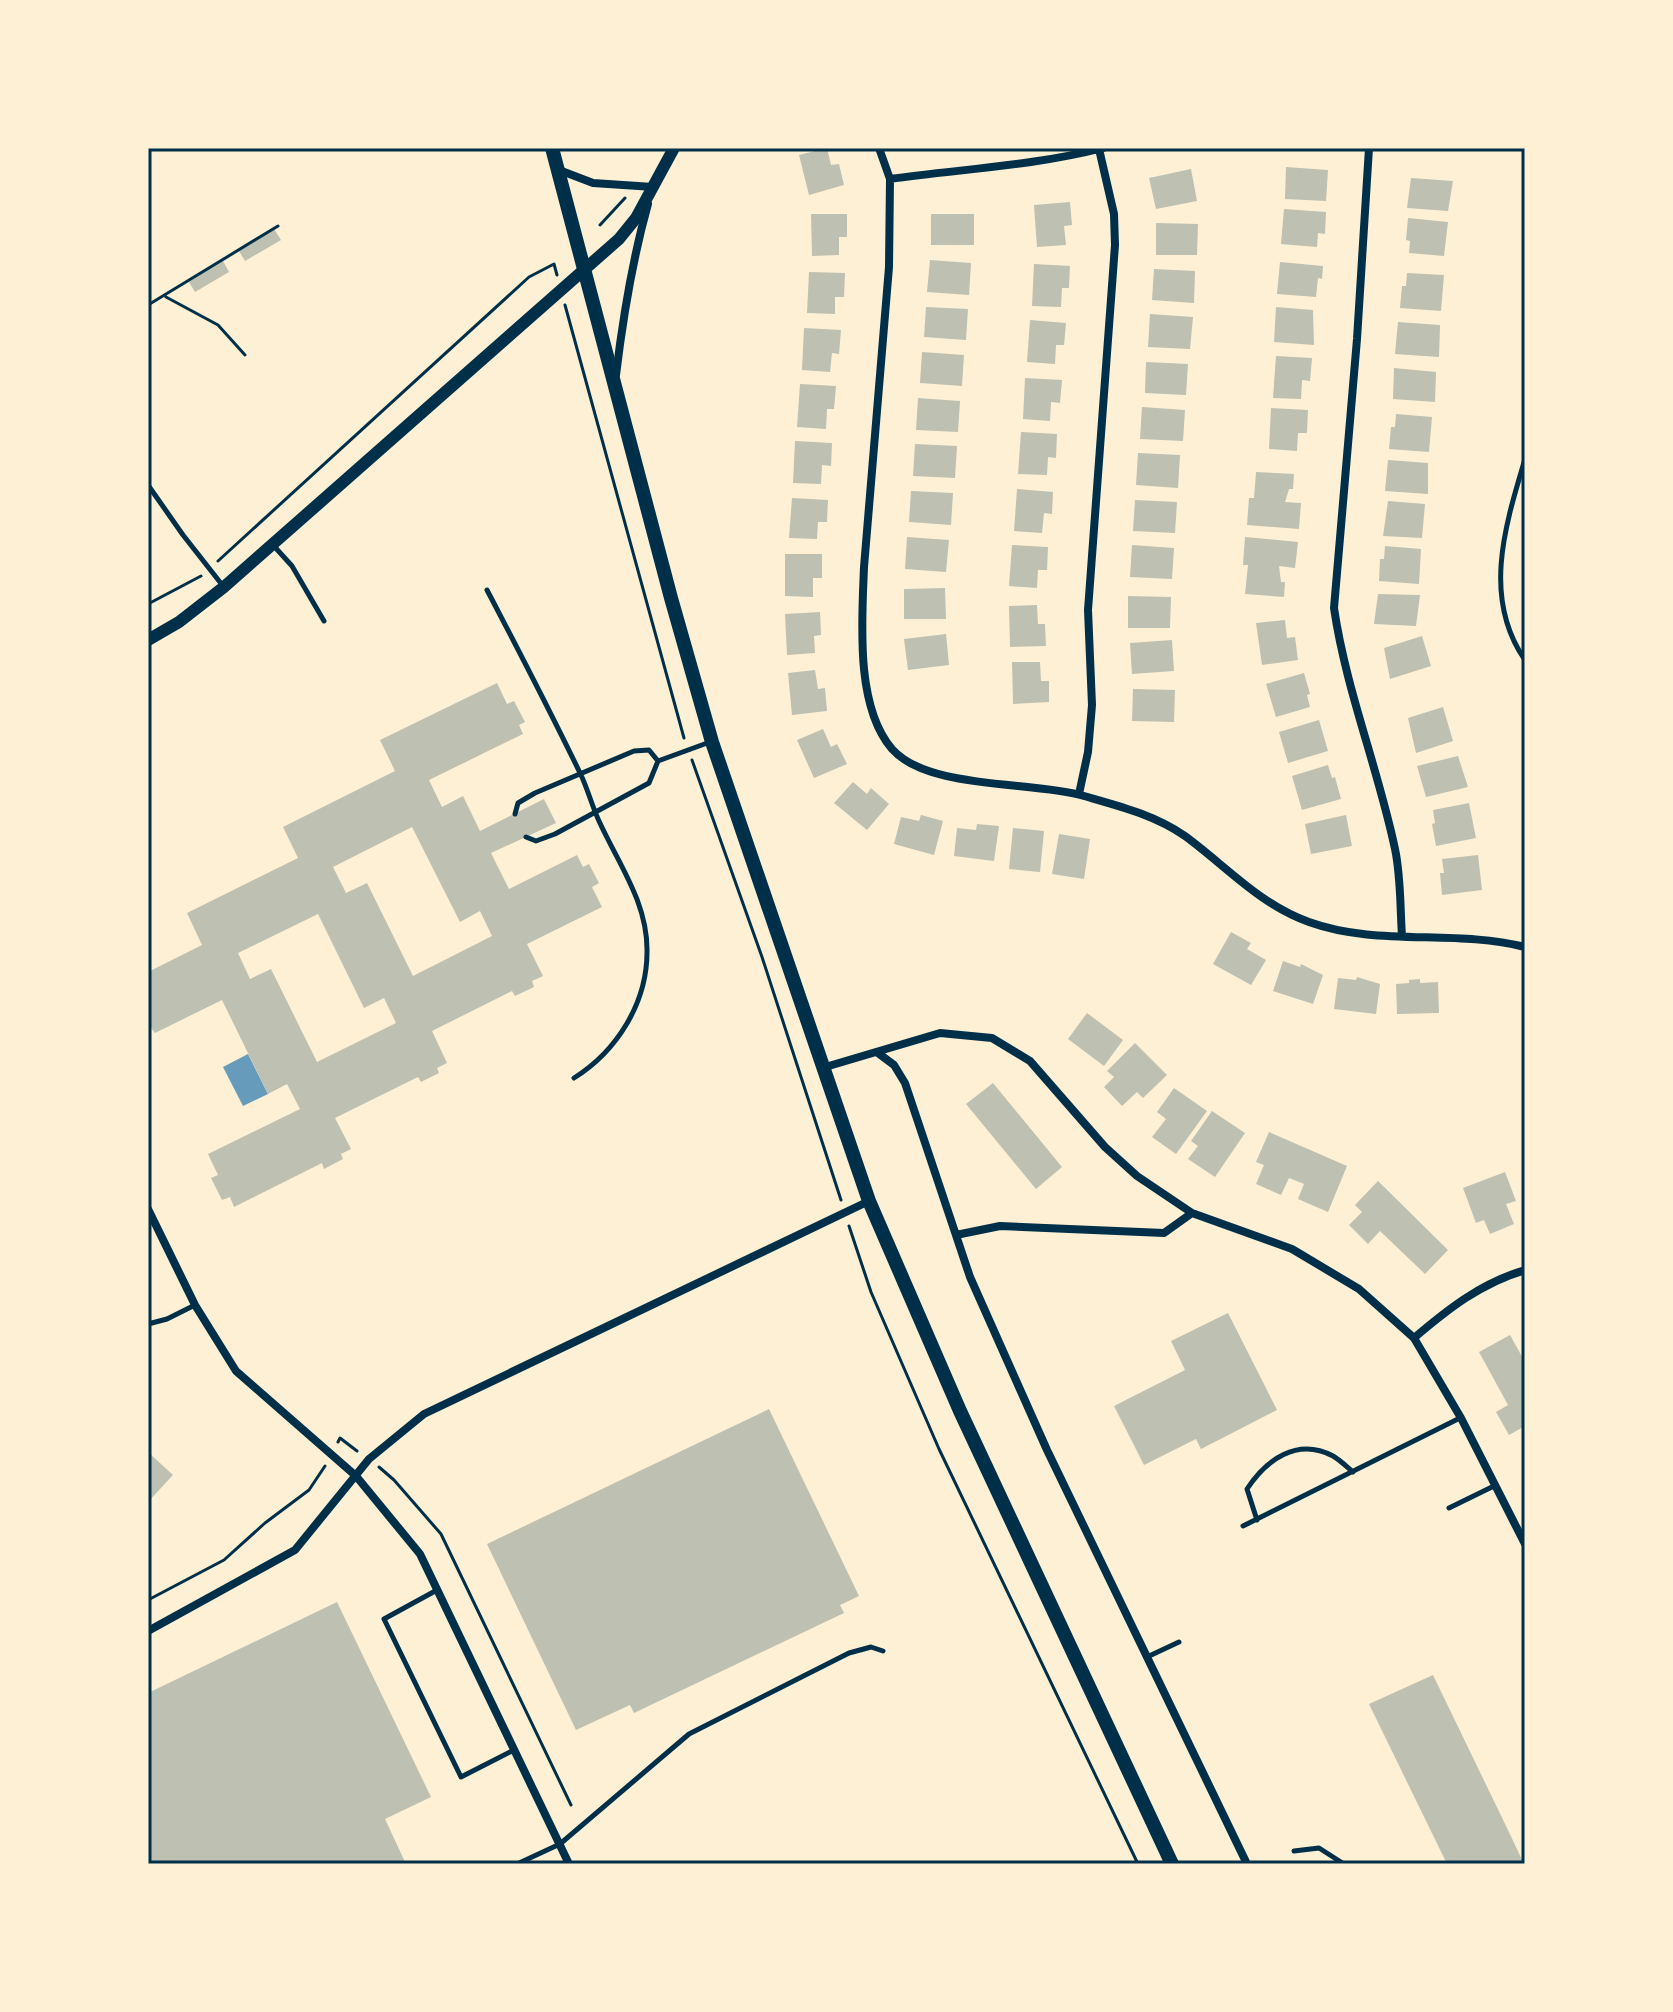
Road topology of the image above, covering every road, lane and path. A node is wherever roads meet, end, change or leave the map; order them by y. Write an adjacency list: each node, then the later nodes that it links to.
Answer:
1 (552, 148): 6 (main road)
2 (674, 148): 8 (street)
3 (879, 148): 7 (street)
4 (1369, 148): 33 (street)
5 (1101, 149): 7 (street); 29 (street)
6 (558, 170): 8 (street); 11 (main road)
7 (890, 179): 29 (street)
8 (654, 186): 11 (street); 15 (street)
9 (278, 226): 12 (path)
10 (554, 264): 19 (path)
11 (584, 270): 15 (main road); 18 (street)
12 (164, 295): 13 (path); 14 (path)
13 (148, 305)
14 (245, 355)
15 (615, 388): 26 (main road)
16 (1525, 459): 25 (lane)
17 (148, 485): 19 (lane)
18 (272, 544): 20 (street); 23 (lane)
19 (208, 570): 20 (lane); 22 (path)
20 (224, 587): 24 (street)
21 (487, 590): 28 (lane)
22 (148, 604)
23 (324, 621)
24 (148, 640)
25 (1525, 660)
26 (712, 742): 27 (lane); 36 (main road)
27 (658, 761): 28 (lane); 30 (lane)
28 (581, 774): 30 (lane); 31 (lane)
29 (1079, 794): 33 (street)
30 (595, 811): 32 (lane); 37 (lane)
31 (515, 814)
32 (526, 837)
33 (1402, 936): 34 (street)
34 (1524, 945)
35 (878, 1053): 36 (street); 40 (street); 41 (street)
36 (822, 1068): 38 (main road)
37 (574, 1078)
38 (869, 1201): 48 (street); 68 (main road)
39 (148, 1209): 43 (street)
40 (1192, 1213): 41 (street); 45 (street)
41 (956, 1235): 61 (street)
42 (1525, 1270): 45 (street)
43 (195, 1305): 44 (lane); 47 (street)
44 (148, 1324)
45 (1414, 1338): 46 (street)
46 (1461, 1418): 49 (lane); 51 (street)
47 (331, 1456): 48 (path); 50 (street); 57 (path)
48 (369, 1459): 50 (street); 63 (path)
49 (1353, 1472): 53 (lane); 53 (lane)
50 (356, 1476): 56 (street); 58 (street)
51 (1495, 1486): 52 (lane); 55 (street)
52 (1449, 1508)
53 (1257, 1520): 54 (lane)
54 (1243, 1526)
55 (1525, 1544)
56 (437, 1590): 62 (street); 62 (lane)
57 (148, 1600)
58 (148, 1631)
59 (1179, 1642): 61 (lane)
60 (883, 1651): 64 (lane)
61 (1147, 1657): 69 (street)
62 (515, 1749): 64 (street)
63 (571, 1805)
64 (560, 1844): 66 (lane); 67 (street)
65 (1294, 1851): 70 (lane)
66 (517, 1864)
67 (569, 1864)
68 (1172, 1864)
69 (1247, 1864)
70 (1344, 1864)

